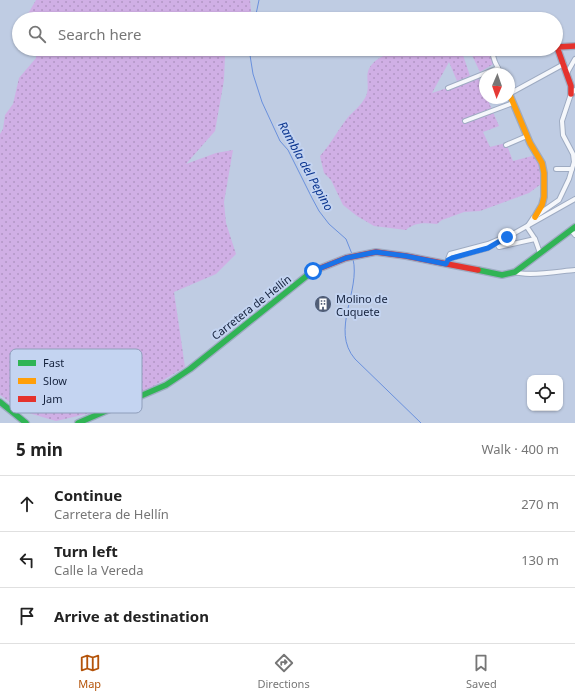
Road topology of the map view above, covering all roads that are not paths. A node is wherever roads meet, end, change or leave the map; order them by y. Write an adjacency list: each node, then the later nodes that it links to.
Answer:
1 (575, 46): 2 (street)
2 (563, 47)
3 (494, 56): 7 (street)
4 (561, 56): 6 (street)
5 (575, 59): 8 (street)
6 (564, 64): 8 (street); 11 (street)
7 (498, 68)
8 (567, 74): 12 (street)
9 (479, 76): 10 (street)
10 (448, 88)
11 (515, 91)
12 (574, 91): 19 (street)
13 (510, 104): 15 (street)
14 (513, 104): 16 (street)
15 (465, 121)
16 (527, 136): 17 (street); 21 (street)
17 (506, 145)
18 (556, 169): 19 (street)
19 (572, 169): 21 (street)
20 (575, 200): 22 (street)
21 (535, 217): 22 (street)
22 (527, 227): 25 (street); 26 (street)
23 (573, 228): 24 (street); 28 (street, Carretera de Hellín)
24 (575, 235)
25 (507, 237): 27 (street); 29 (street)
26 (535, 239): 27 (street); 28 (street)
27 (497, 243): 29 (street)
28 (540, 253): 31 (street, Carretera de Hellín)
29 (447, 262): 31 (street, Carretera de Hellín); 32 (street, Carretera de Hellín)
30 (575, 270): 31 (street)
31 (515, 272)
32 (142, 395)
33 (0, 402): 34 (street)
34 (10, 410)
35 (14, 413): 37 (street)
36 (101, 413): 38 (street, Carretera de Hellín)
37 (26, 423)
38 (78, 423)

